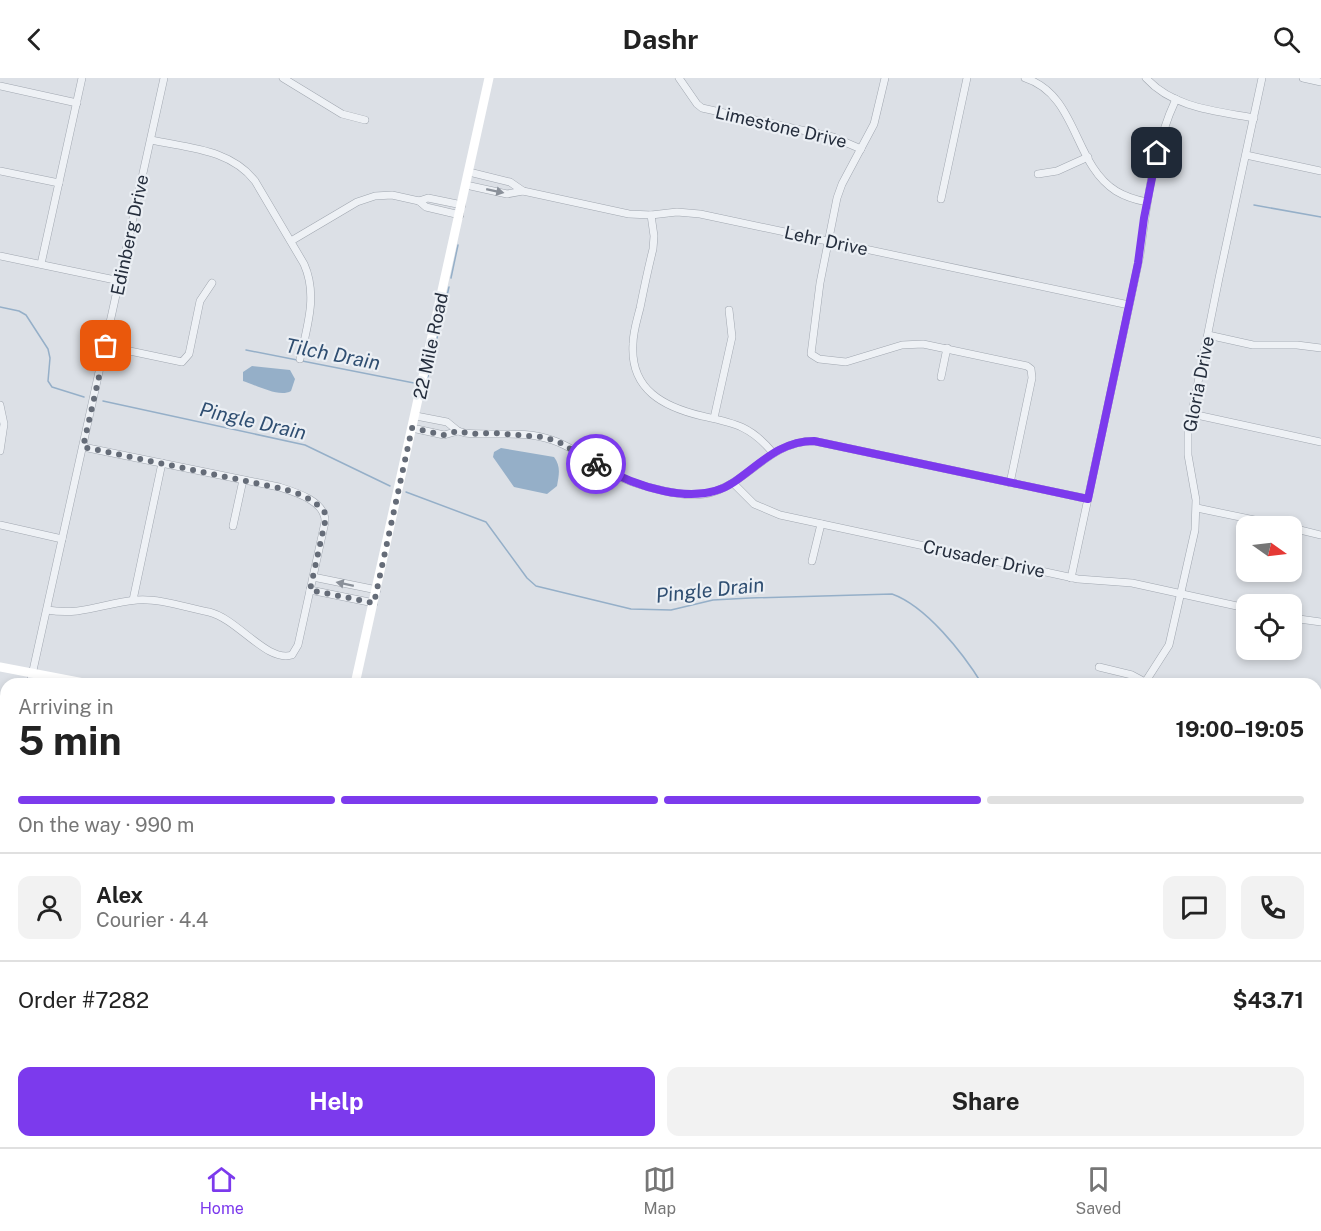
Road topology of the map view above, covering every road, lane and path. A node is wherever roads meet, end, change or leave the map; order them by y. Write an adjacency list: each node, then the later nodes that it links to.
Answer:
1 (82, 78): 15 (street)
2 (164, 78): 18 (street, Edinberg Drive)
3 (283, 78): 17 (street)
4 (489, 78): 24 (street, 22 Mile Road)
5 (679, 78): 19 (street, Limestone Drive)
6 (885, 78): 19 (street)
7 (967, 78): 29 (street)
8 (1025, 78): 21 (street)
9 (1146, 78): 14 (street)
10 (1262, 78): 16 (street, Gloria Drive)
11 (1303, 78): 12 (street)
12 (1321, 82)
13 (0, 86): 15 (street)
14 (1176, 99): 16 (street); 30 (street)
15 (77, 103): 26 (street)
16 (1254, 118): 20 (street, Gloria Drive)
17 (365, 120)
18 (151, 140): 33 (street); 37 (street, Edinberg Drive)
19 (861, 149): 34 (street)
20 (1246, 155): 23 (street); 41 (street, Gloria Drive)
21 (1088, 157): 25 (street); 30 (street)
22 (0, 171): 26 (street)
23 (1321, 171)
24 (469, 172): 27 (street, 22 Mile Road); 28 (street, Lehr Drive)
25 (1038, 174)
26 (59, 183): 36 (street)
27 (466, 185): 28 (street, Lehr Drive, one-way to 28); 31 (street, 22 Mile Road)
28 (523, 190): 32 (street, Lehr Drive)
29 (941, 200)
30 (1147, 202): 39 (street)
31 (461, 210): 33 (street); 49 (street, 22 Mile Road)
32 (651, 215): 34 (street, Lehr Drive); 50 (street)
33 (291, 241): 45 (street)
34 (828, 241): 39 (street, Lehr Drive); 43 (street)
35 (0, 256): 36 (street)
36 (41, 264): 37 (street)
37 (120, 281): 42 (street, Edinberg Drive)
38 (212, 282): 42 (street)
39 (1129, 305): 61 (street)
40 (729, 310): 50 (street)
41 (1208, 335): 44 (street); 48 (street, Gloria Drive)
42 (106, 346): 54 (street, Edinberg Drive)
43 (947, 348): 46 (street); 60 (street)
44 (1321, 348)
45 (300, 359)
46 (941, 377)
47 (0, 405): 55 (street)
48 (1192, 414): 53 (street); 62 (street, Gloria Drive)
49 (416, 416): 51 (street, 22 Mile Road); 52 (street)
50 (714, 418): 56 (street)
51 (412, 428): 52 (street); 74 (street, 22 Mile Road)
52 (458, 431): 59 (street)
53 (1321, 441)
54 (83, 447): 57 (street); 69 (street, Edinberg Drive)
55 (0, 451)
56 (773, 453): 59 (street); 60 (street)
57 (162, 463): 58 (street); 76 (street)
58 (243, 480): 66 (street); 71 (street)
59 (733, 483): 64 (street, Crusader Drive)
60 (1010, 483): 61 (street)
61 (1088, 499): 72 (street)
62 (1197, 508): 63 (street); 75 (street, Gloria Drive)
63 (1236, 516)
64 (820, 524): 70 (street); 72 (street, Crusader Drive)
65 (0, 525): 69 (street)
66 (233, 526)
67 (1302, 530): 68 (street)
68 (1321, 535)
69 (62, 539): 79 (street, Edinberg Drive)
70 (812, 561)
71 (313, 577): 73 (street); 74 (street, one-way to 71)
72 (1071, 578): 75 (street, Crusader Drive)
73 (310, 590): 76 (street); 77 (street)
74 (377, 590): 77 (street, 22 Mile Road)
75 (1181, 594): 78 (street, Crusader Drive); 89 (street, Gloria Drive)
76 (133, 600): 79 (street)
77 (374, 603): 87 (street, 22 Mile Road)
78 (1236, 606)
79 (47, 610): 84 (street, Edinberg Drive)
80 (1302, 619): 81 (street)
81 (1321, 622)
82 (0, 667): 84 (street)
83 (1099, 667): 88 (street)
84 (33, 673): 85 (street, Edinberg Drive); 86 (street)
85 (32, 678)
86 (41, 678)
87 (356, 678)
88 (1135, 678)
89 (1148, 678)

